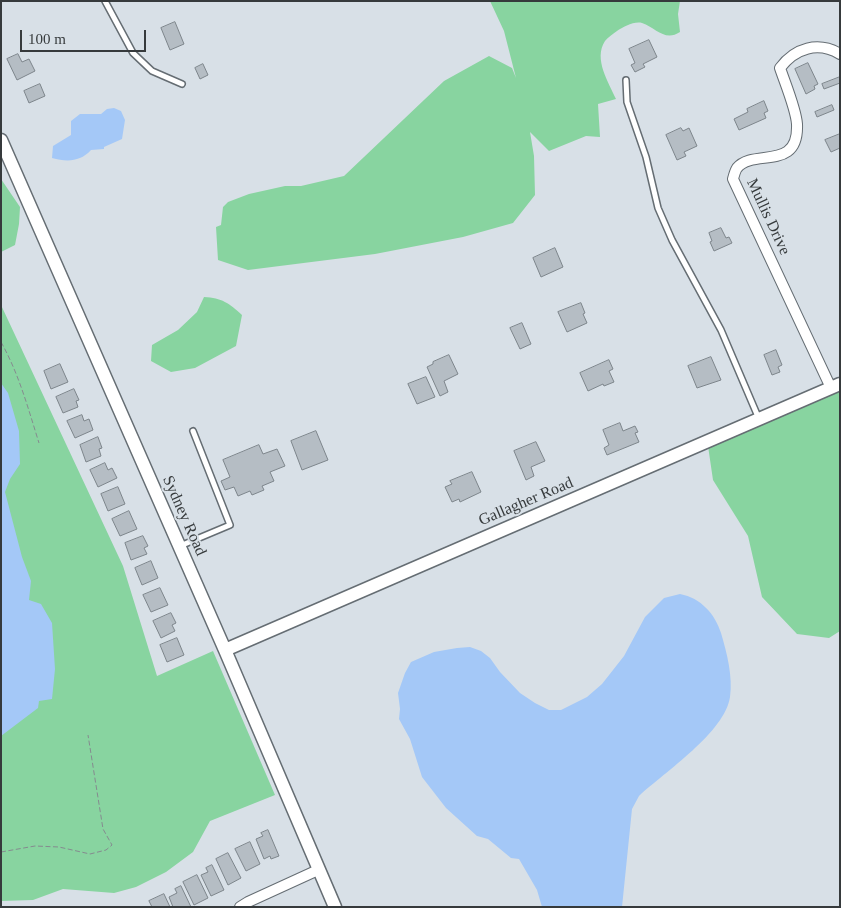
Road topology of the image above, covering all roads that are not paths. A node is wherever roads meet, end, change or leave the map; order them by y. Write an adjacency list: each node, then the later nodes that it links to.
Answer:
1 (105, 1): 4 (lane)
2 (840, 54): 6 (street, Mullis Drive)
3 (626, 80): 7 (lane)
4 (182, 84)
5 (1, 140): 9 (street, Sydney Road)
6 (835, 386): 7 (street, Gallagher Road)
7 (759, 419): 10 (street, Gallagher Road)
8 (194, 431): 9 (lane)
9 (179, 546): 10 (street, Sydney Road)
10 (225, 650): 11 (street, Sydney Road)
11 (318, 870): 12 (street); 13 (street, Sydney Road)
12 (240, 907)
13 (334, 907)

